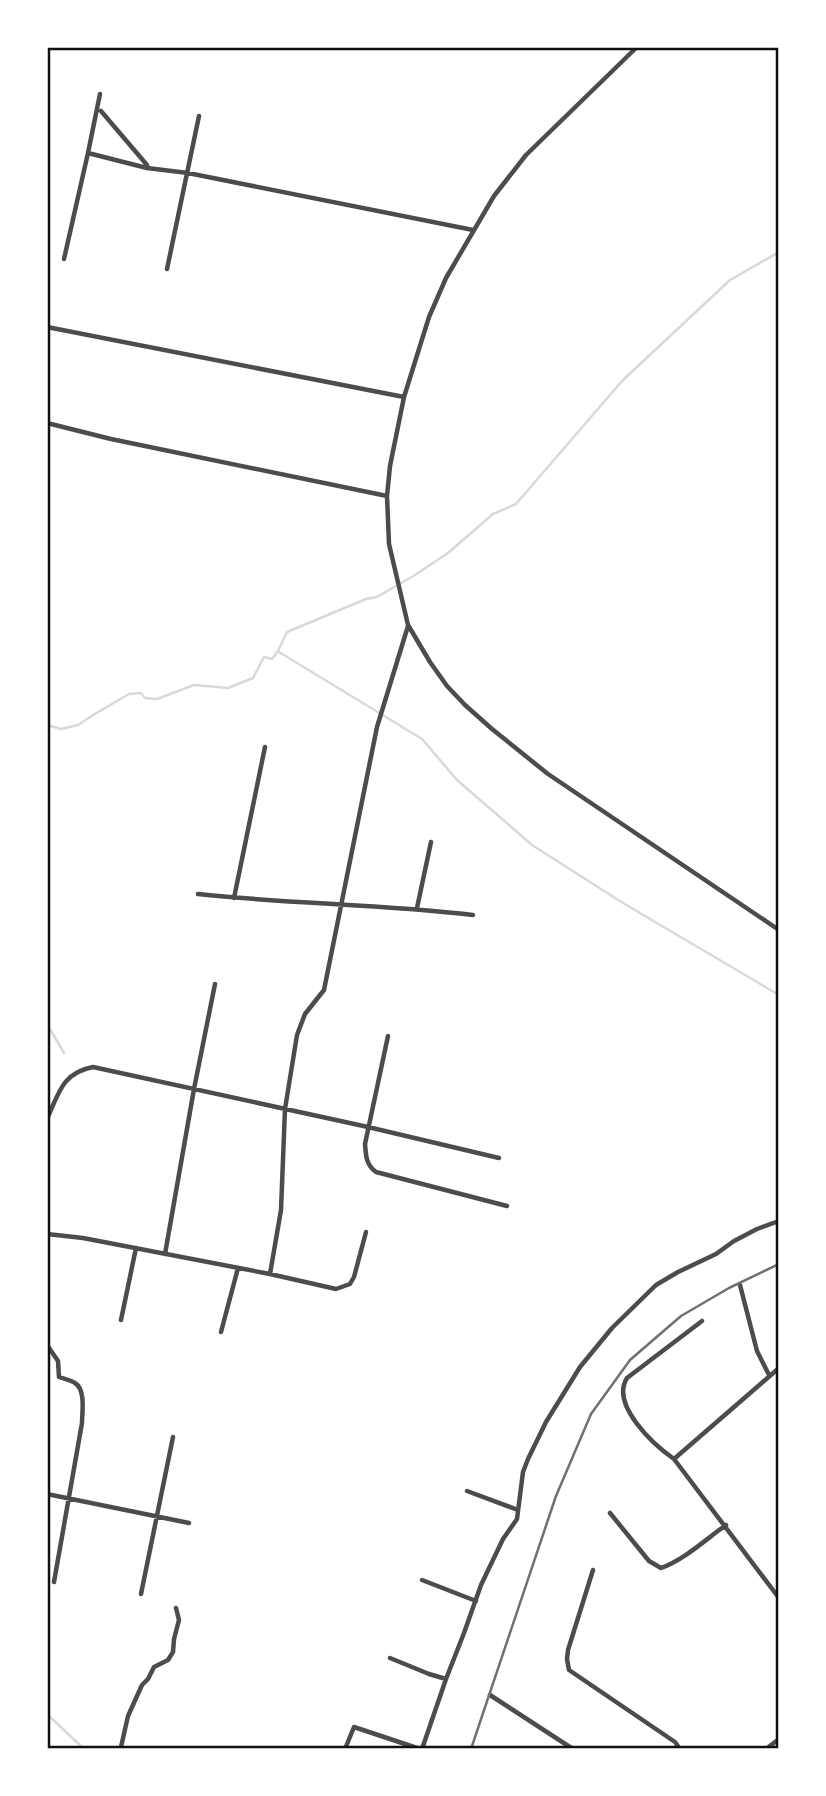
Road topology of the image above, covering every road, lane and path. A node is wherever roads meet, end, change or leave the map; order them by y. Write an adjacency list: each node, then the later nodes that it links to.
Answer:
1 (638, 47): 8 (street)
2 (100, 94): 5 (street)
3 (100, 111): 6 (street)
4 (199, 116): 7 (street)
5 (89, 153): 6 (street); 9 (street)
6 (147, 167): 7 (street)
7 (188, 173): 8 (street); 10 (street)
8 (473, 230): 12 (street)
9 (64, 259)
10 (167, 269)
11 (47, 327): 12 (street)
12 (404, 397): 14 (street)
13 (47, 423): 14 (street)
14 (387, 496): 15 (street)
15 (408, 625): 20 (street); 23 (street)
16 (265, 747): 19 (street)
17 (431, 842): 21 (street)
18 (198, 894): 19 (street)
19 (234, 898): 20 (street)
20 (341, 905): 21 (street); 27 (street)
21 (417, 908): 22 (street)
22 (473, 915)
23 (779, 930)
24 (215, 984): 26 (street)
25 (388, 1036): 29 (street)
26 (194, 1089): 27 (street); 28 (street); 36 (street)
27 (285, 1109): 29 (street); 38 (street)
28 (47, 1119)
29 (368, 1127): 30 (street); 31 (street)
30 (499, 1158)
31 (507, 1206)
32 (779, 1221): 51 (street)
33 (366, 1232): 38 (street)
34 (47, 1234): 35 (street)
35 (136, 1248): 36 (street); 40 (street)
36 (165, 1254): 37 (street)
37 (237, 1268): 38 (street); 42 (street)
38 (270, 1274)
39 (740, 1285): 45 (street)
40 (121, 1320)
41 (702, 1321): 47 (street)
42 (221, 1332)
43 (47, 1345): 50 (street)
44 (779, 1368): 45 (street)
45 (769, 1375): 47 (street)
46 (173, 1437): 53 (street)
47 (674, 1459): 55 (street)
48 (467, 1491): 51 (street)
49 (47, 1494): 50 (street)
50 (69, 1498): 53 (street); 58 (street)
51 (518, 1510): 61 (street)
52 (610, 1513): 55 (street)
53 (157, 1516): 54 (street); 59 (street)
54 (189, 1523)
55 (726, 1525): 60 (street)
56 (593, 1570): 71 (street)
57 (422, 1580): 61 (street)
58 (54, 1582)
59 (141, 1594)
60 (779, 1598)
61 (476, 1601): 64 (street)
62 (176, 1608): 67 (street)
63 (390, 1658): 64 (street)
64 (446, 1679): 69 (street)
65 (490, 1695): 70 (street)
66 (779, 1739): 72 (street)
67 (119, 1749)
68 (345, 1749): 69 (street)
69 (421, 1749)
70 (573, 1749)
71 (680, 1749)
72 (766, 1749)

